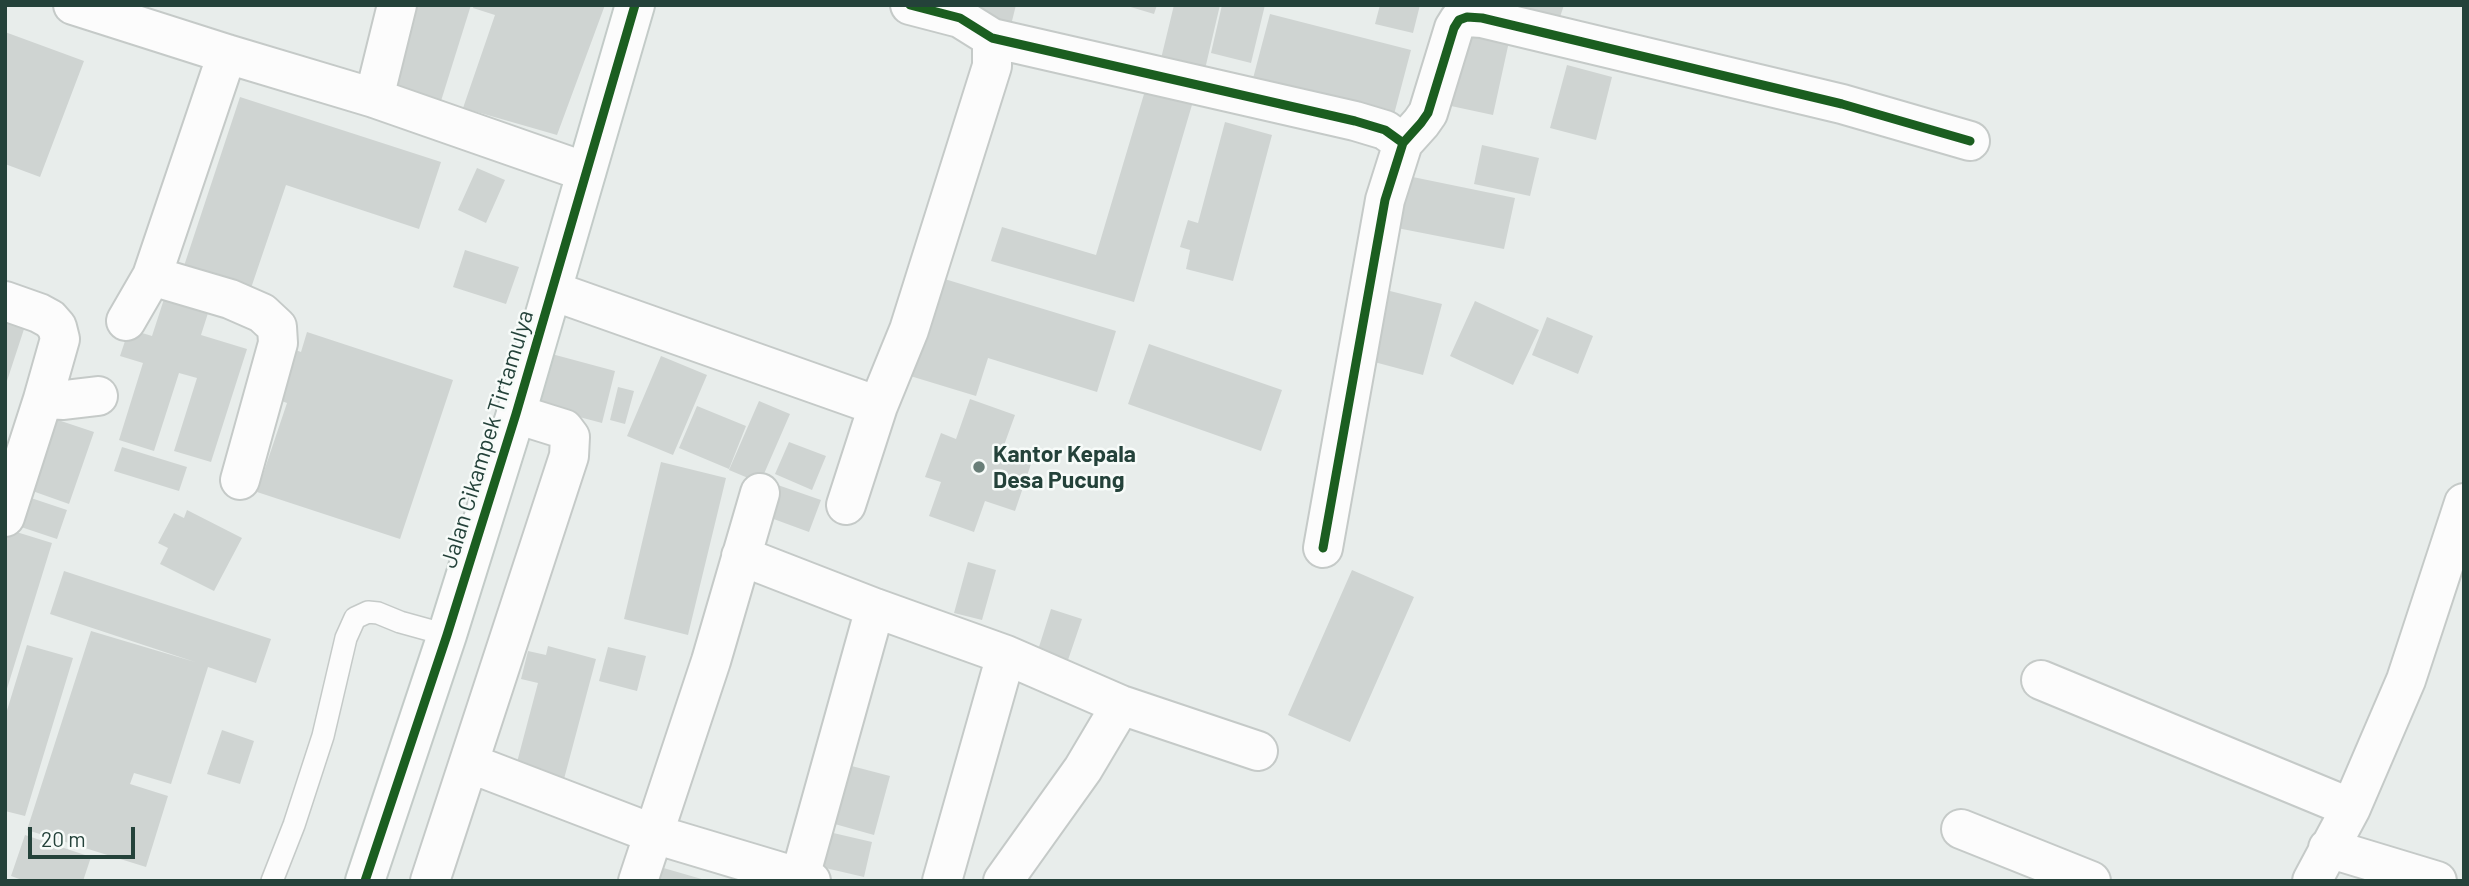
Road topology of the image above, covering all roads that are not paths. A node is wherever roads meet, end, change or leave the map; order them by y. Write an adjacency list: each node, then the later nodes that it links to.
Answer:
1 (73, 5): 6 (street)
2 (397, 5): 7 (street)
3 (635, 5): 10 (street, Jalan Cikampek Tirtamulya)
4 (910, 5): 5 (street)
5 (992, 38): 9 (street); 17 (street)
6 (228, 54): 7 (street); 11 (street)
7 (374, 98): 10 (street)
8 (1970, 141): 9 (street)
9 (1402, 143): 25 (street)
10 (586, 172): 12 (street, Jalan Cikampek Tirtamulya)
11 (152, 276): 14 (street); 20 (street)
12 (553, 291): 17 (street); 18 (street, Jalan Cikampek Tirtamulya)
13 (5, 301): 16 (street)
14 (126, 321)
15 (98, 396): 16 (street)
16 (43, 399): 19 (street)
17 (878, 406): 23 (street)
18 (516, 414): 28 (street, Jalan Cikampek Tirtamulya); 33 (street)
19 (13, 470): 24 (street)
20 (240, 480)
21 (761, 493): 26 (street)
22 (2464, 503): 34 (street)
23 (846, 505)
24 (5, 517)
25 (1322, 548)
26 (741, 556): 27 (street); 36 (street)
27 (875, 608): 29 (street); 38 (street)
28 (447, 635): 39 (lane); 40 (street, Jalan Cikampek Tirtamulya)
29 (1006, 655): 31 (street); 43 (street)
30 (2041, 680): 34 (street)
31 (1121, 705): 32 (street); 44 (street)
32 (1258, 751)
33 (468, 762): 36 (street); 41 (street)
34 (2351, 808): 37 (street)
35 (1961, 830): 45 (street)
36 (654, 834): 38 (street); 42 (street)
37 (2320, 865): 46 (street)
38 (805, 879)
39 (272, 881)
40 (365, 881)
41 (430, 881)
42 (639, 881)
43 (942, 881)
44 (1003, 881)
45 (2091, 881)
46 (2437, 881)

